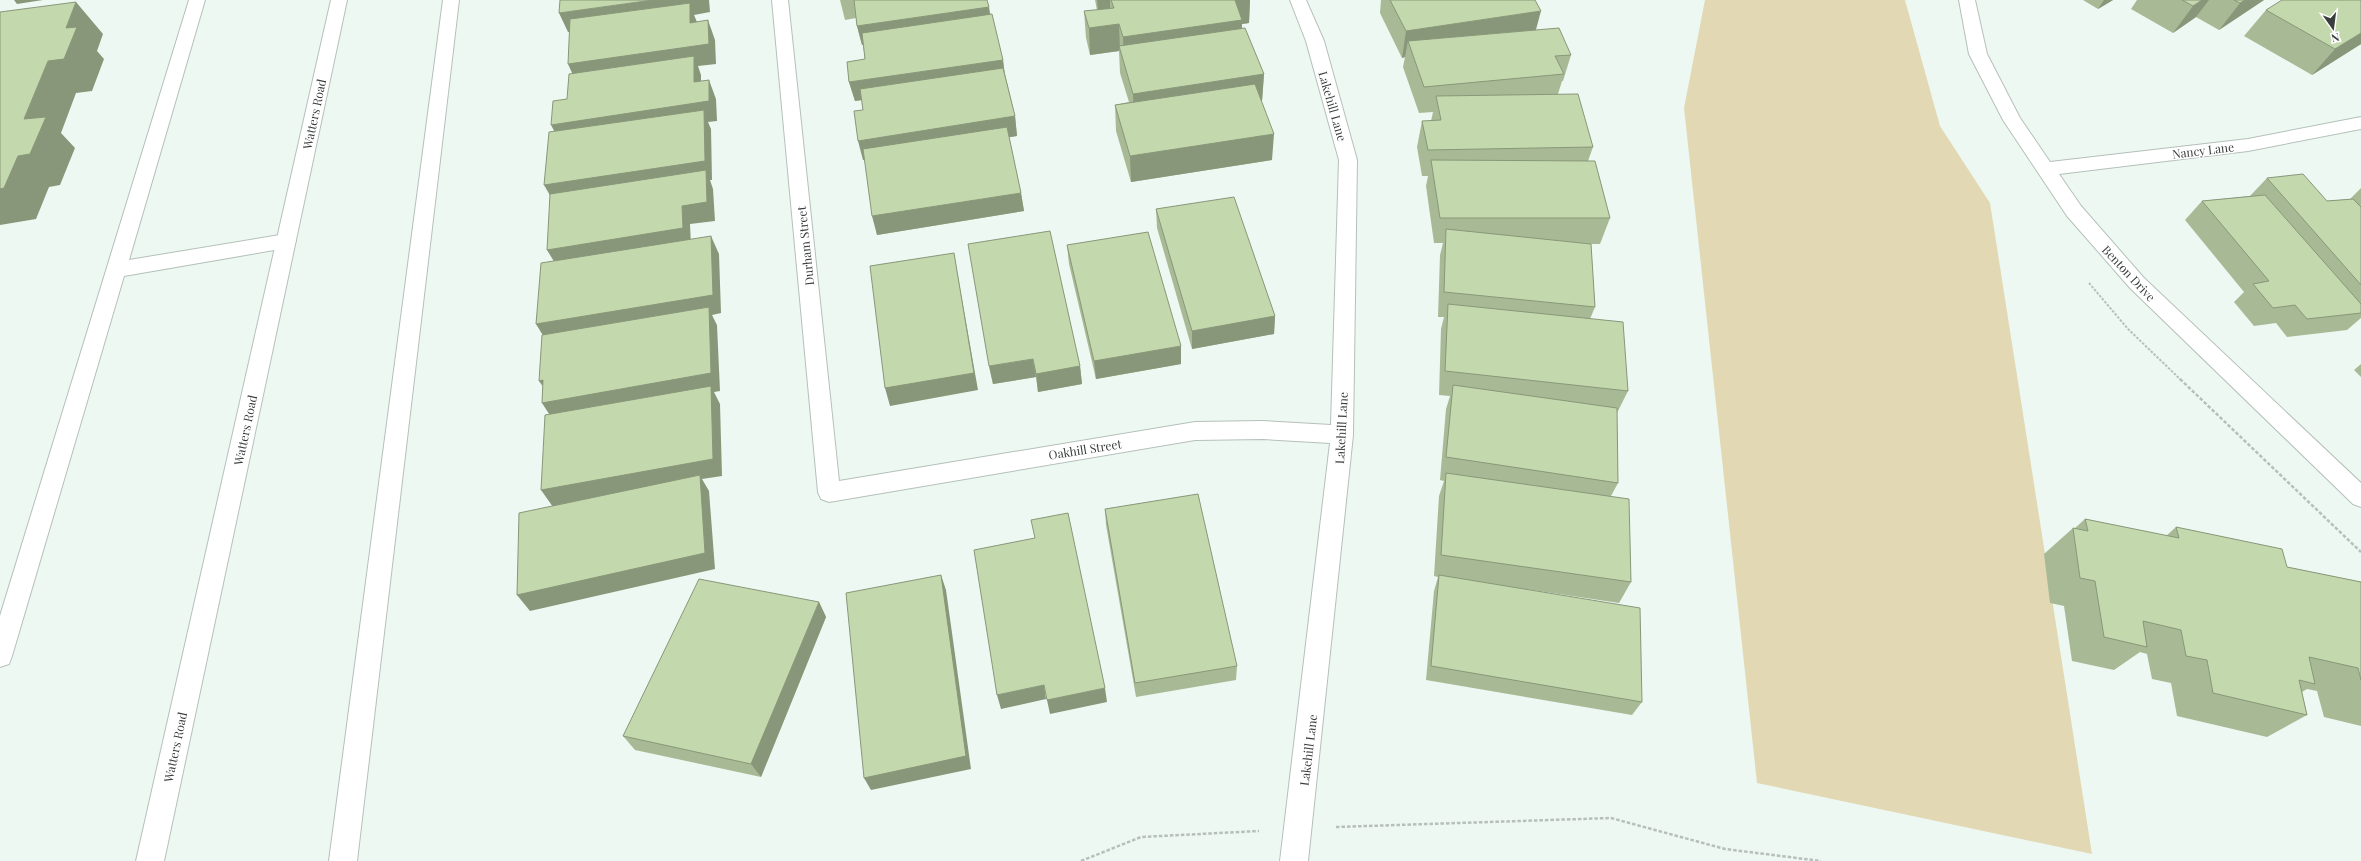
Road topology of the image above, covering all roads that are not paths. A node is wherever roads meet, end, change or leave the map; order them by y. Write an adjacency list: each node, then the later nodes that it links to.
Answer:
1 (197, 0): 10 (street)
2 (339, 0): 9 (street, Watters Road)
3 (451, 0): 16 (street)
4 (780, 0): 12 (street, Durham Street)
5 (1298, 0): 11 (street, Lakehill Lane)
6 (1967, 0): 8 (street, Benton Drive)
7 (2361, 123): 8 (street, Nancy Lane)
8 (2045, 169): 13 (street, Benton Drive)
9 (286, 241): 10 (street); 15 (street, Watters Road)
10 (116, 270): 14 (street)
11 (1342, 436): 12 (street, Oakhill Street); 17 (street, Lakehill Lane)
12 (829, 492)
13 (2361, 498)
14 (0, 656)
15 (150, 861)
16 (343, 861)
17 (1294, 861)

